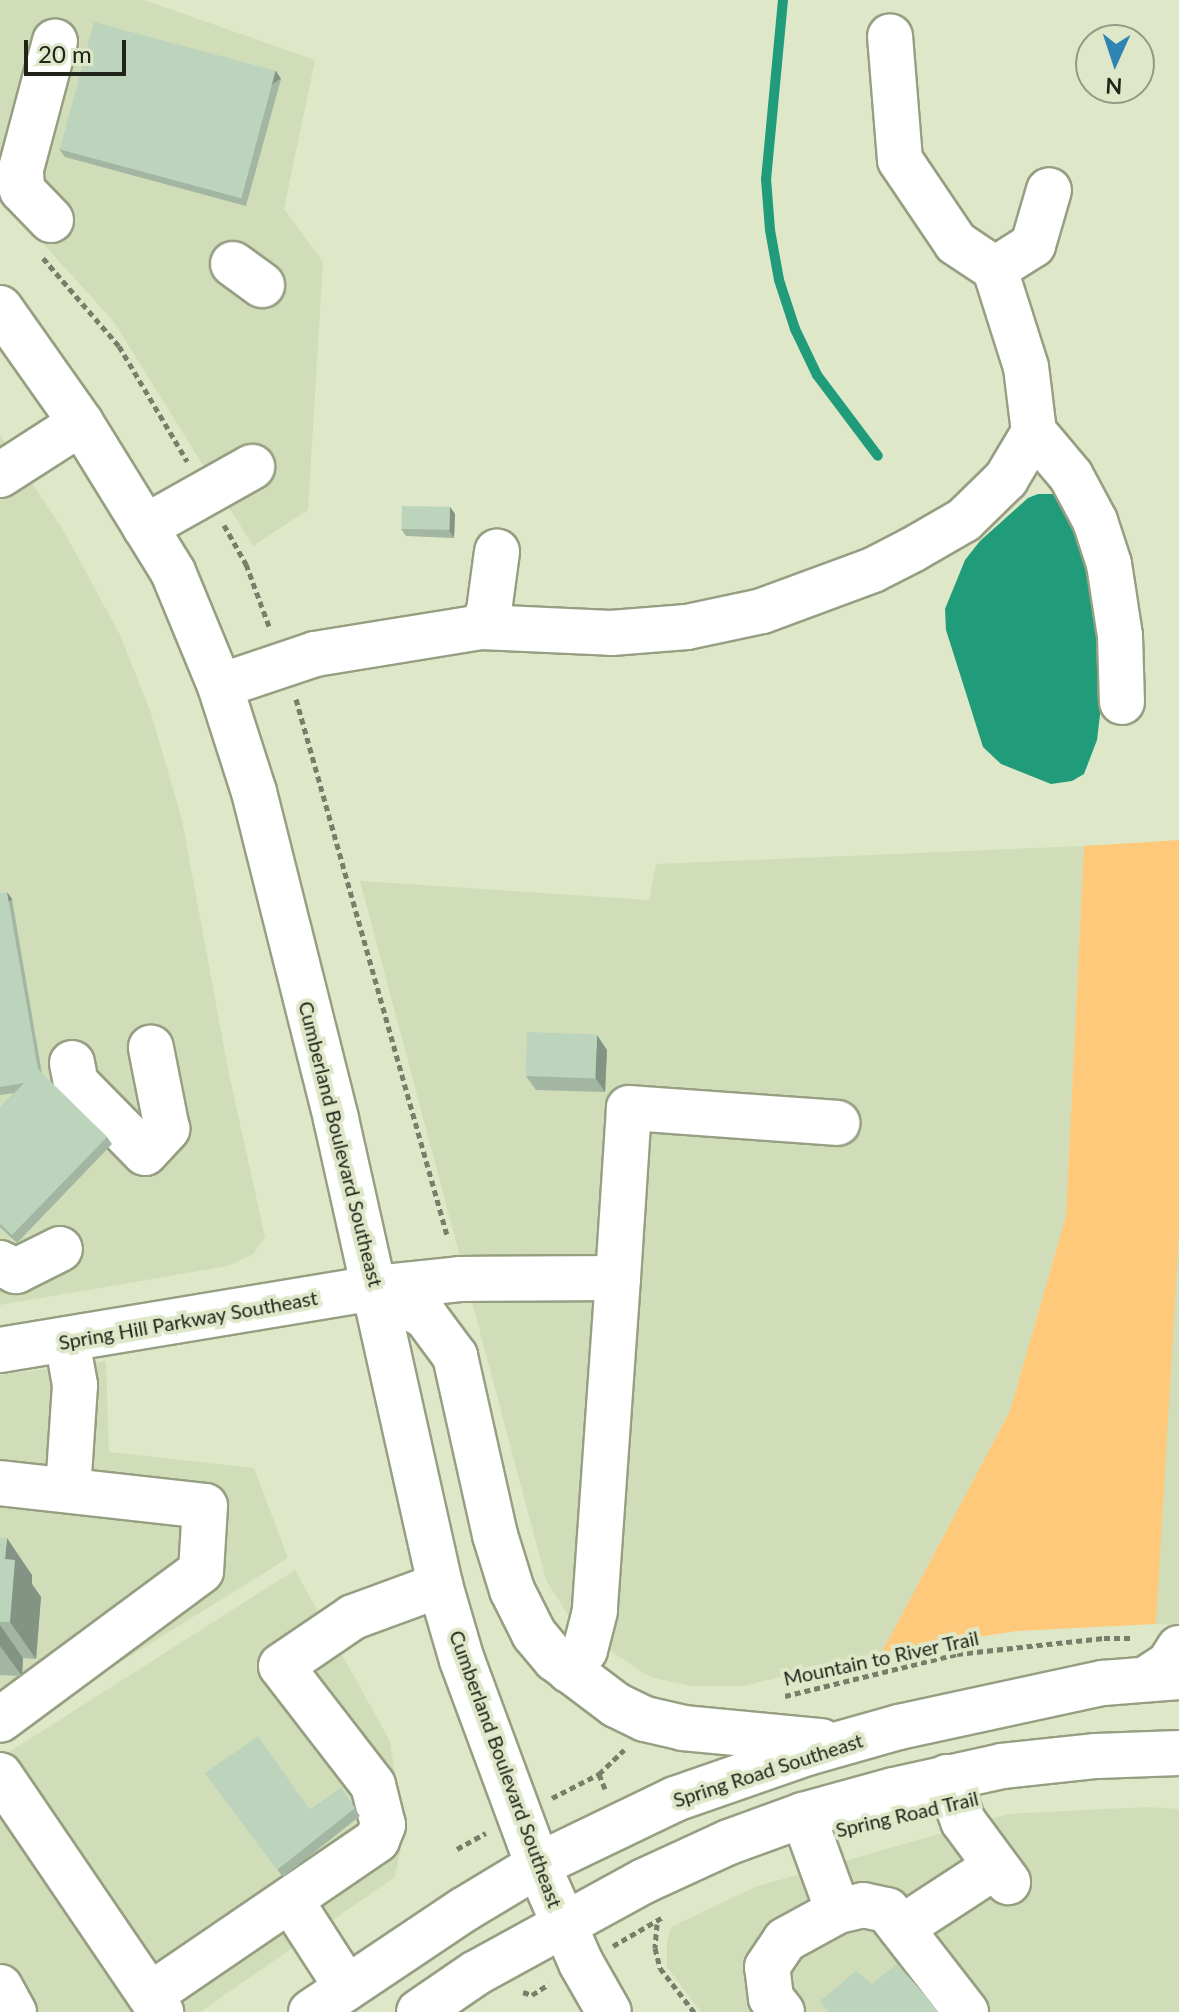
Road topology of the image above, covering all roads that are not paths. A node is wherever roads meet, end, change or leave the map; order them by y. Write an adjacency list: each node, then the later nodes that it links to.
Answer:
1 (890, 36): 5 (main road)
2 (55, 41): 4 (main road)
3 (1049, 190): 5 (main road)
4 (51, 220)
5 (995, 269): 8 (main road)
6 (0, 308): 7 (main road, Cumberland Boulevard Southeast)
7 (81, 423): 10 (main road); 11 (main road, Cumberland Boulevard Southeast)
8 (1034, 432): 13 (main road); 15 (main road)
9 (252, 467): 11 (main road)
10 (0, 475)
11 (145, 527): 14 (main road, Cumberland Boulevard Southeast)
12 (497, 552): 13 (main road)
13 (481, 627): 14 (main road)
14 (220, 686): 22 (main road, Cumberland Boulevard Southeast)
15 (1122, 702)
16 (151, 1048): 17 (main road)
17 (72, 1063)
18 (837, 1123): 21 (main road)
19 (60, 1249): 20 (main road)
20 (0, 1263)
21 (618, 1278): 22 (main road, Spring Hill Parkway Southeast); 29 (main road)
22 (376, 1288): 23 (main road, Spring Hill Parkway Southeast); 27 (main road, Cumberland Boulevard Southeast); 29 (main road)
23 (67, 1340): 24 (main road, Spring Hill Parkway Southeast); 26 (main road)
24 (0, 1350)
25 (0, 1483): 26 (main road)
26 (68, 1490): 30 (main road)
27 (440, 1585): 36 (main road, Cumberland Boulevard Southeast); 37 (main road)
28 (1163, 1661): 31 (main road, Spring Road Southeast)
29 (569, 1671): 31 (main road)
30 (0, 1720)
31 (843, 1743): 36 (main road, Spring Road Southeast)
32 (1179, 1753): 34 (main road)
33 (0, 1775): 43 (main road)
34 (947, 1777): 35 (main road); 40 (main road)
35 (803, 1815): 38 (main road); 39 (main road)
36 (538, 1865): 39 (main road, Cumberland Boulevard Southeast); 42 (main road, Spring Road Southeast)
37 (291, 1901): 42 (main road); 43 (main road)
38 (838, 1911): 40 (main road); 47 (main road)
39 (564, 1923): 44 (main road); 46 (main road, Cumberland Boulevard Southeast)
40 (901, 1928): 48 (main road)
41 (0, 1987): 45 (main road)
42 (329, 2000)
43 (156, 2004)
44 (423, 2010)
45 (14, 2012)
46 (609, 2012)
47 (782, 2012)
48 (966, 2012)

